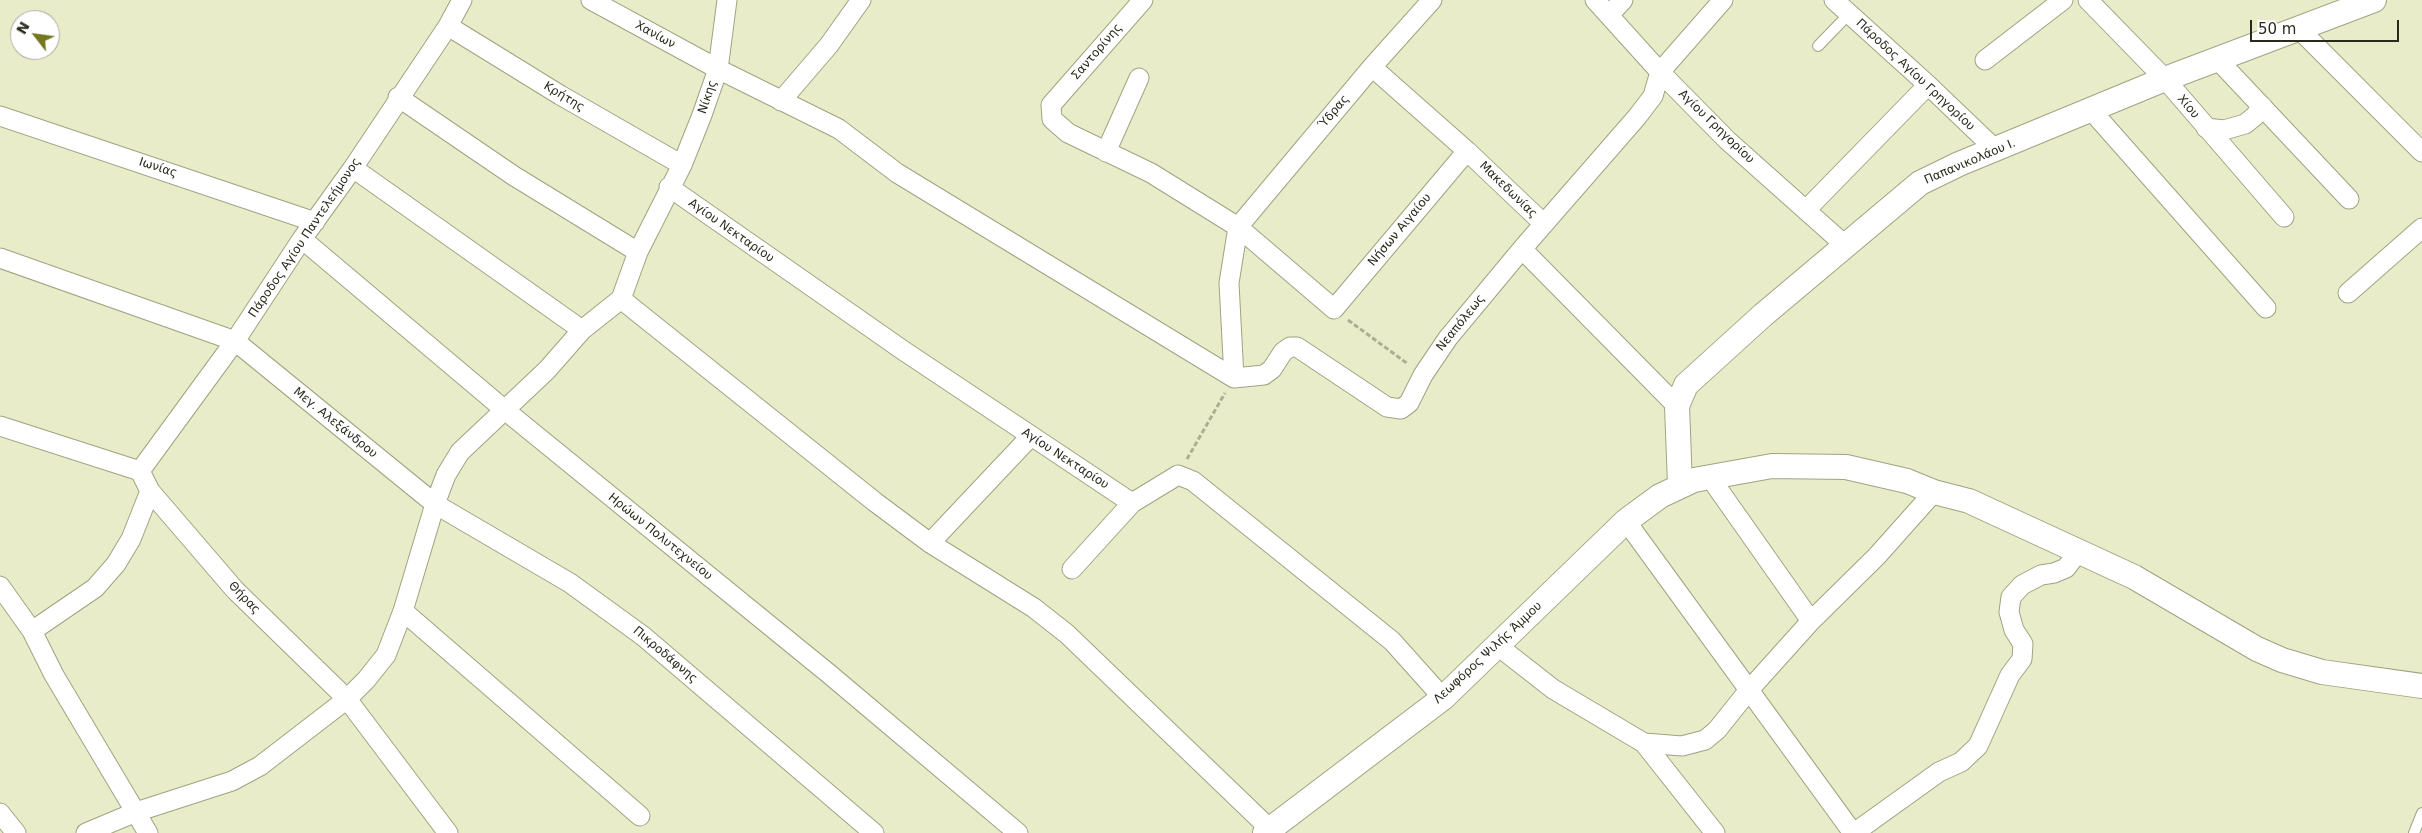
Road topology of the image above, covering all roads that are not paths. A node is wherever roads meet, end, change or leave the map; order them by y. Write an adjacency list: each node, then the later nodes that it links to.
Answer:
1 (462, 0): 16 (street, Πάροδος Αγίου Παντελεήμονος)
2 (592, 0): 22 (street, Χανίων)
3 (728, 0): 22 (street, Νίκης)
4 (861, 0): 28 (street)
5 (1142, 0): 35 (street, Σαντορίνης)
6 (1432, 0): 21 (street, Ύδρας)
7 (1595, 0): 14 (street, Αγίου Γρηγορίου)
8 (1623, 0): 14 (street)
9 (1723, 0): 23 (street)
10 (1834, 0): 15 (street, Πάροδος Αγίου Γρηγορίου)
11 (2063, 0): 19 (street)
12 (2088, 0): 25 (street, Χίου)
13 (2374, 0): 17 (street, Παπανικολάου Ι.)
14 (1610, 14): 23 (street, Αγίου Γρηγορίου)
15 (1849, 14): 18 (lane); 26 (street, Πάροδος Αγίου Γρηγορίου)
16 (448, 26): 27 (street, Πάροδος Αγίου Παντελεήμονος); 37 (street, Κρήτης)
17 (2298, 28): 20 (street, Παπανικολάου Ι.); 36 (street)
18 (1818, 46)
19 (1985, 60)
20 (2219, 60): 25 (street, Παπανικολάου Ι.); 29 (street)
21 (1372, 67): 34 (street, Μακεδωνίας); 45 (street, Ύδρας)
22 (718, 69): 28 (street, Χανίων); 37 (street, Νίκης)
23 (1660, 72): 41 (street, Αγίου Γρηγορίου); 44 (street)
24 (1139, 78): 35 (street)
25 (2165, 79): 30 (street, Παπανικολάου Ι.); 32 (street, Χίου)
26 (1928, 85): 33 (street, Πάροδος Αγίου Γρηγορίου); 41 (street)
27 (398, 97): 38 (street, Πάροδος Αγίου Παντελεήμονος); 50 (street)
28 (781, 100): 57 (street, Χανίων)
29 (2262, 106): 32 (street); 40 (street)
30 (2091, 110): 33 (street, Παπανικολάου Ι.); 54 (street)
31 (0, 116): 43 (street, Ιωνίας)
32 (2206, 128): 42 (street, Χίου)
33 (1996, 150): 48 (street, Παπανικολάου Ι.)
34 (1467, 151): 44 (street, Μακεδωνίας); 45 (street, Νήσων Αιγαίου)
35 (1106, 152): 45 (street)
36 (2422, 152)
37 (682, 165): 39 (street, Νίκης)
38 (354, 168): 43 (street, Πάροδος Αγίου Παντελεήμονος); 55 (street)
39 (669, 188): 50 (street, Νίκης); 61 (street, Αγίου Νεκταρίου)
40 (2349, 199)
41 (1806, 210): 48 (street, Αγίου Γρηγορίου)
42 (2284, 217)
43 (315, 222): 47 (street, Πάροδος Αγίου Παντελεήμονος)
44 (1544, 224): 49 (street, Μακεδωνίας)
45 (1238, 226): 57 (street)
46 (2422, 228): 52 (street)
47 (302, 239): 56 (street, Πάροδος Αγίου Παντελεήμονος); 59 (street, Ηρώων Πολυτεχνείου)
48 (1846, 246): 58 (street, Παπανικολάου Ι.)
49 (1522, 249): 57 (street, Νεαπόλεως); 58 (street)
50 (638, 252): 53 (street, Νίκης)
51 (0, 258): 56 (street, Μεγ. Αλεξάνδρου)
52 (2348, 293)
53 (621, 299): 55 (street); 70 (street)
54 (2266, 308)
55 (582, 330): 59 (street)
56 (235, 341): 62 (street, Πάροδος Αγίου Παντελεήμονος); 68 (street, Μεγ. Αλεξάνδρου)
57 (1234, 378)
58 (1677, 406): 64 (street, Παπανικολάου Ι.)
59 (506, 411): 68 (street); 93 (street, Ηρώων Πολυτεχνείου)
60 (0, 426): 62 (street)
61 (1030, 437): 67 (street, Αγίου Νεκταρίου); 70 (street)
62 (140, 471): 65 (street, Θήρας)
63 (1709, 476): 64 (street, Λεωφόρος Ψιλής Άμμου); 66 (street, Λεωφόρος Ψιλής Άμμου); 75 (street)
64 (1680, 485): 69 (street, Λεωφόρος Ψιλής Άμμου)
65 (150, 491): 76 (street); 81 (street, Θήρας)
66 (1934, 492): 71 (street, Λεωφόρος Ψιλής Άμμου); 75 (street)
67 (1132, 503): 72 (street); 80 (street)
68 (435, 504): 74 (street); 92 (street, Πικροδάφνης)
69 (1626, 521): 77 (street, Λεωφόρος Ψιλής Άμμου); 79 (street)
70 (930, 543): 87 (street)
71 (2079, 551): 78 (street, Λεωφόρος Ψιλής Άμμου); 95 (street)
72 (1072, 569)
73 (0, 586): 76 (street)
74 (404, 611): 81 (street); 86 (street)
75 (1811, 621): 79 (street)
76 (32, 632): 83 (street)
77 (1498, 646): 80 (street, Λεωφόρος Ψιλής Άμμου); 82 (street)
78 (2422, 686)
79 (1749, 690): 82 (street); 95 (street)
80 (1443, 698): 87 (street, Λεωφόρος Ψιλής Άμμου)
81 (347, 699): 83 (street); 91 (street, Θήρας)
82 (1644, 743): 94 (street)
83 (136, 812): 89 (street); 90 (street)
84 (0, 813): 88 (street)
85 (2422, 813): 96 (lane)
86 (640, 816)
87 (1268, 831)
88 (16, 833)
89 (86, 833)
90 (148, 833)
91 (448, 833)
92 (874, 833)
93 (1018, 833)
94 (1715, 833)
95 (1853, 833)
96 (2414, 833)

